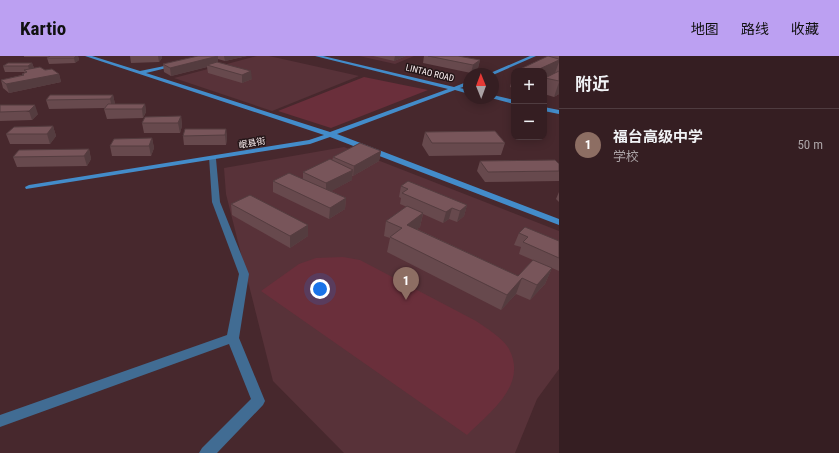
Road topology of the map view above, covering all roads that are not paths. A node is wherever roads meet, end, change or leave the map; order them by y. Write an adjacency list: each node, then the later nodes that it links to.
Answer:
1 (87, 56): 7 (street)
2 (317, 56): 10 (street, LINTAO ROAD)
3 (340, 56): 8 (street, LINTAO ROAD)
4 (534, 56): 6 (street)
5 (182, 63): 7 (street)
6 (499, 71)
7 (140, 73): 19 (street)
8 (463, 85)
9 (463, 87): 10 (street, 岷县街)
10 (452, 88): 19 (street, 岷县街)
11 (499, 92): 12 (street)
12 (511, 94)
13 (499, 98): 14 (street)
14 (511, 101)
15 (547, 103): 16 (street)
16 (559, 105)
17 (547, 110): 18 (street)
18 (559, 112)
19 (332, 135): 20 (street, 岷县街); 22 (street)
20 (212, 159): 21 (street, 岷县街); 23 (street)
21 (29, 186)
22 (559, 222)
23 (233, 338): 24 (street); 25 (street)
24 (0, 421)
25 (207, 453)

